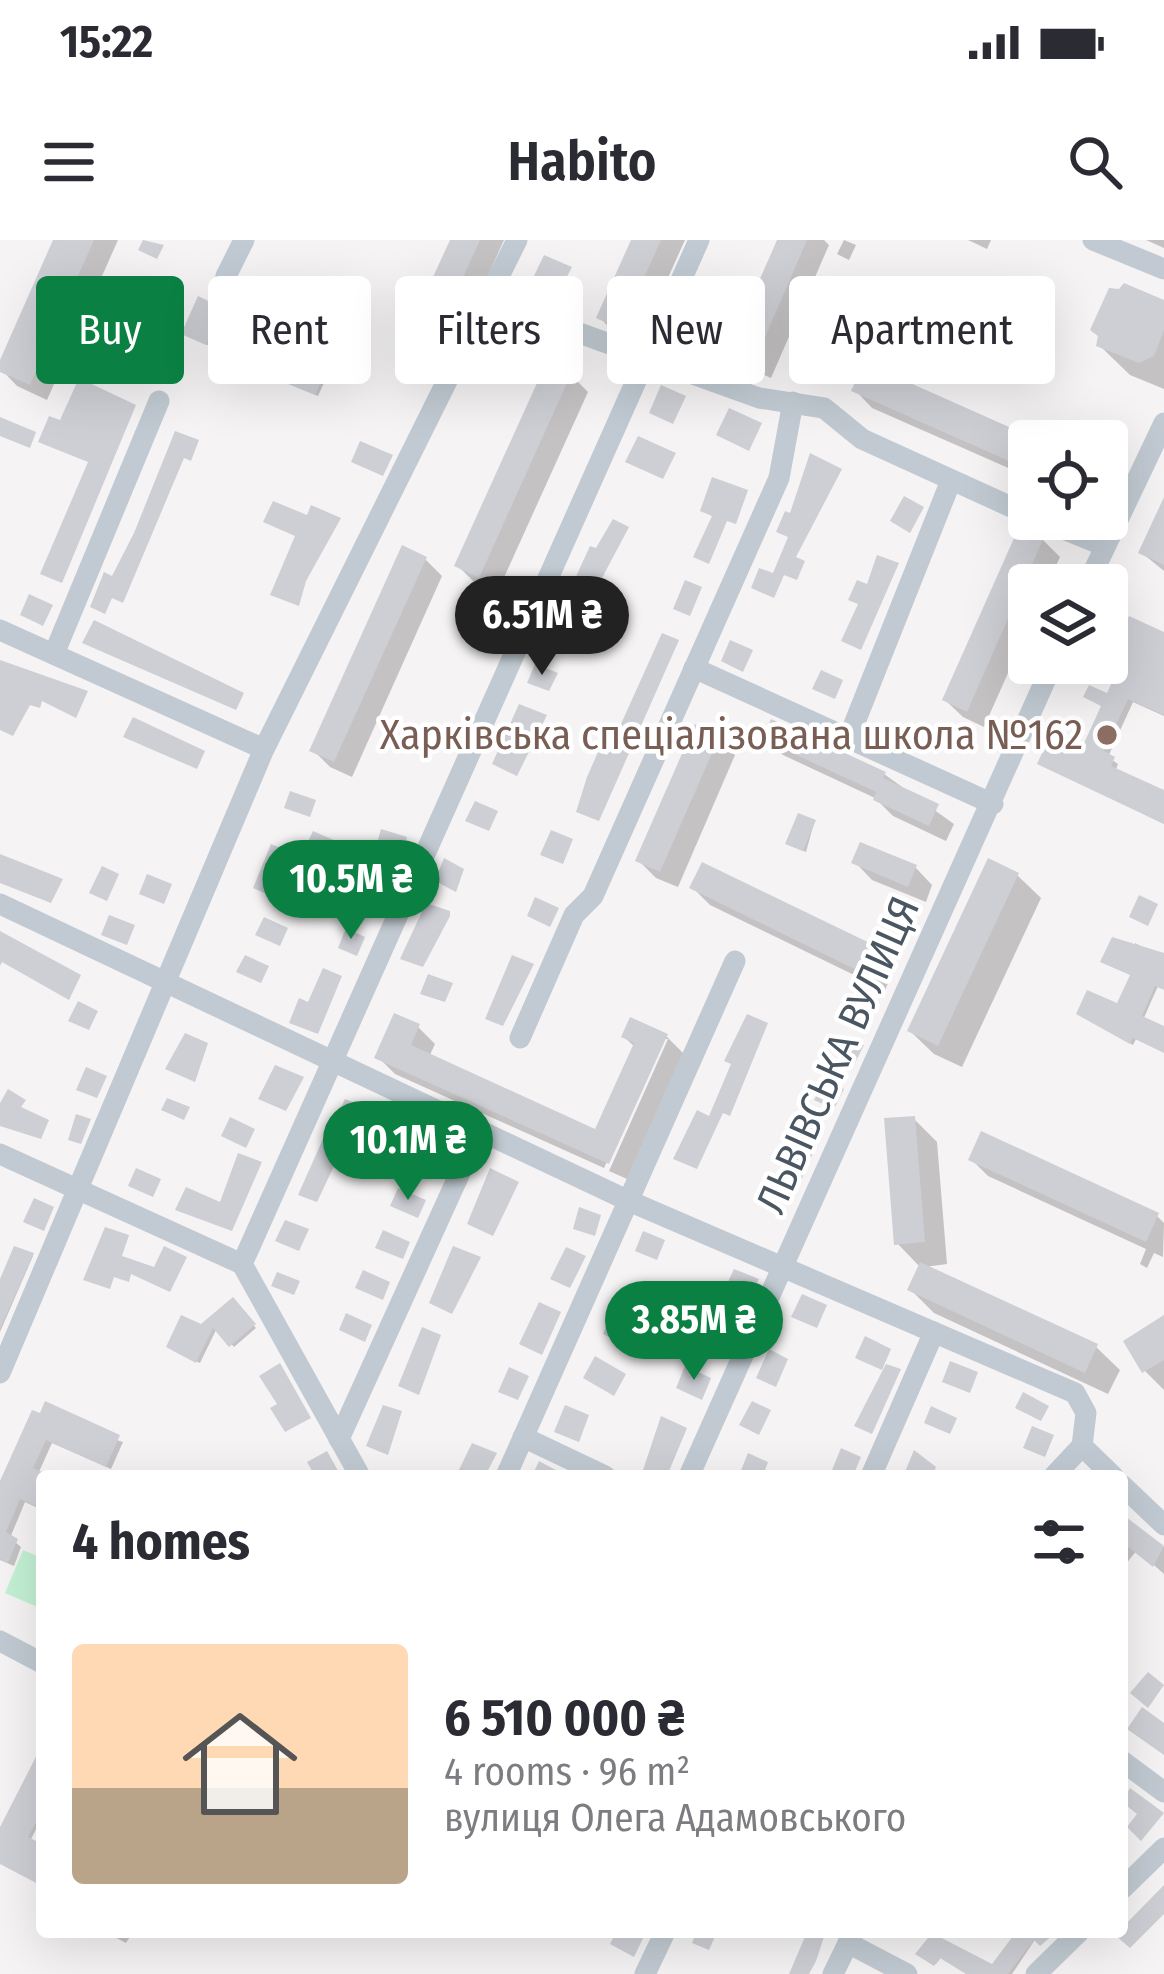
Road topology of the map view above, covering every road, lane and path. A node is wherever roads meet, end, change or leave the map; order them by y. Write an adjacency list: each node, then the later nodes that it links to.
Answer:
1 (244, 240): 6 (street)
2 (518, 240): 7 (street)
3 (699, 240): 8 (street)
4 (1093, 240): 5 (street)
5 (1164, 269)
6 (226, 276)
7 (500, 276)
8 (682, 276)
9 (446, 384): 25 (street)
10 (631, 384): 31 (street)
11 (724, 384): 13 (street)
12 (159, 401): 21 (street)
13 (793, 402): 15 (street); 22 (street)
14 (1164, 423): 18 (street)
15 (950, 483): 16 (street); 24 (street)
16 (1008, 506)
17 (1091, 540): 18 (street)
18 (1105, 546): 19 (street)
19 (1097, 564)
20 (0, 630): 21 (street)
21 (54, 654): 25 (street)
22 (694, 668): 24 (street); 30 (street)
23 (1044, 684): 26 (street, ЛЬВІВСЬКА ВУЛИЦЯ)
24 (849, 737): 26 (street)
25 (264, 749): 29 (street)
26 (993, 804): 37 (street, ЛЬВІВСЬКА ВУЛИЦЯ)
27 (0, 904): 29 (street)
28 (735, 961): 35 (street)
29 (169, 980): 31 (street); 34 (street)
30 (520, 1038)
31 (333, 1061): 32 (street); 36 (street)
32 (479, 1131): 35 (street); 41 (street)
33 (0, 1154): 34 (street)
34 (77, 1189): 36 (street); 39 (street)
35 (629, 1201): 37 (street); 40 (street)
36 (242, 1264): 41 (street)
37 (785, 1268): 38 (street); 46 (street, ЛЬВІВСЬКА ВУЛИЦЯ)
38 (934, 1332): 42 (street); 47 (street)
39 (0, 1372)
40 (523, 1437): 44 (street); 45 (street)
41 (339, 1439): 43 (street)
42 (1082, 1445): 48 (street); 49 (street)
43 (357, 1470)
44 (509, 1470)
45 (592, 1470)
46 (692, 1470)
47 (875, 1470)
48 (1059, 1470)
49 (1107, 1470)
50 (1128, 1491): 51 (street)
51 (1164, 1525)
52 (0, 1641): 53 (street)
53 (36, 1660)
54 (1128, 1765): 55 (street)
55 (1164, 1792)
56 (1164, 1848): 57 (street)
57 (1128, 1883)
58 (662, 1938): 61 (street)
59 (851, 1938): 62 (street); 63 (street)
60 (1073, 1938): 64 (street)
61 (645, 1974)
62 (833, 1974)
63 (907, 1974)
64 (1036, 1974)

